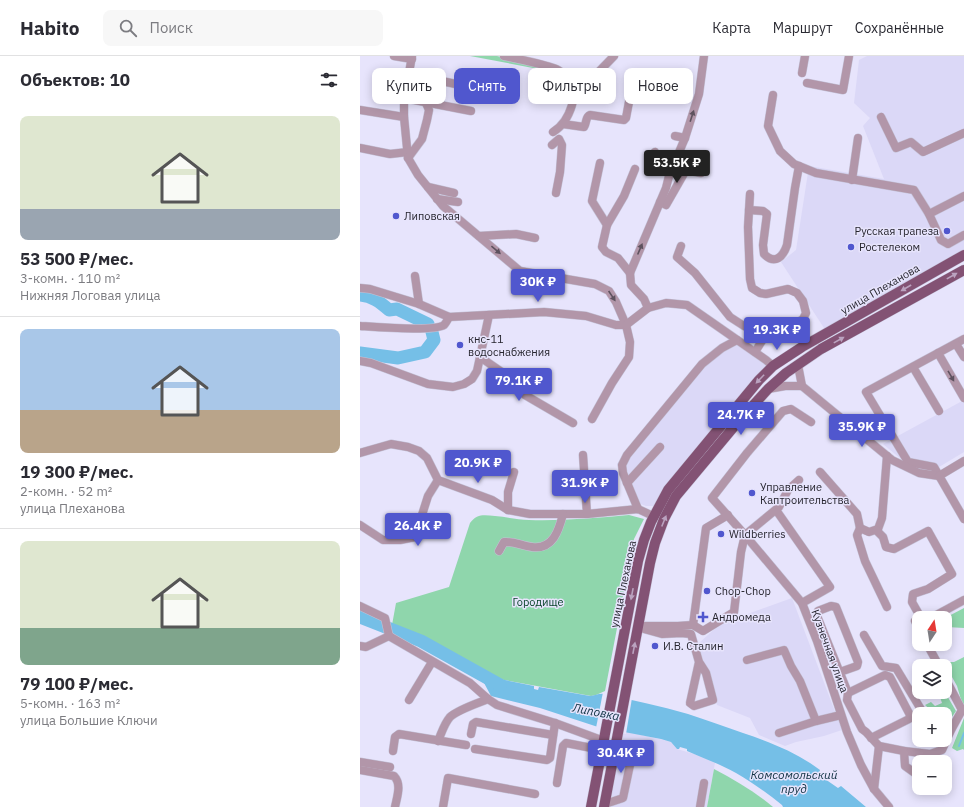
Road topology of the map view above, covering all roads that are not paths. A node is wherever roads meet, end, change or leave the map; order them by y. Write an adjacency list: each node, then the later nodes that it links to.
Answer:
1 (394, 56): 7 (street)
2 (504, 56): 8 (street)
3 (614, 56): 11 (street)
4 (704, 56): 28 (street, one-way to 4)
5 (805, 56): 12 (street)
6 (849, 56): 13 (street)
7 (412, 57): 9 (street)
8 (540, 60): 10 (street)
9 (410, 68)
10 (554, 68)
11 (602, 68)
12 (802, 73)
13 (807, 83)
14 (774, 95): 35 (street)
15 (404, 104): 22 (street)
16 (426, 104): 33 (street)
17 (432, 104): 21 (street)
18 (572, 104): 24 (street)
19 (629, 104): 24 (street)
20 (360, 110): 22 (street)
21 (471, 111)
22 (404, 117): 33 (street)
23 (881, 117): 26 (street)
24 (563, 124): 25 (street)
25 (553, 132)
26 (964, 133)
27 (675, 136): 28 (street)
28 (685, 138): 37 (street)
29 (858, 138): 39 (street)
30 (552, 145): 42 (street)
31 (360, 148): 33 (street)
32 (655, 152): 37 (street)
33 (408, 155): 40 (street)
34 (600, 163): 50 (street)
35 (799, 166): 39 (street); 48 (street)
36 (634, 169): 50 (street)
37 (671, 171): 47 (street)
38 (701, 174): 47 (street)
39 (852, 180): 49 (street)
40 (428, 187): 41 (street); 45 (street)
41 (454, 192)
42 (556, 193)
43 (750, 194): 48 (street)
44 (964, 196): 49 (street)
45 (437, 199): 46 (street); 52 (street)
46 (458, 202)
47 (660, 202): 57 (street, one-way to 47)
48 (749, 210): 66 (street)
49 (929, 214): 51 (street)
50 (607, 225): 57 (street)
51 (964, 235)
52 (479, 236): 53 (street); 64 (street, one-way to 64)
53 (535, 238)
54 (681, 246): 66 (street)
55 (964, 255): 76 (main road, улица Плеханова, one-way to 76)
56 (964, 270): 75 (main road, улица Плеханова, one-way to 56)
57 (630, 273): 61 (street)
58 (415, 276): 60 (street)
59 (360, 288): 60 (street)
60 (419, 304): 63 (street)
61 (648, 308): 64 (street); 68 (street)
62 (489, 315): 63 (street); 64 (street); 72 (street)
63 (449, 317): 65 (street)
64 (626, 325): 82 (street)
65 (360, 326)
66 (765, 336): 70 (street)
67 (964, 339): 69 (street)
68 (737, 340): 70 (street); 95 (street)
69 (956, 344): 71 (street); 73 (street)
70 (755, 352): 76 (street)
71 (938, 353): 77 (street); 80 (street, one-way to 80)
72 (480, 357): 74 (street); 84 (street)
73 (964, 357)
74 (360, 361)
75 (798, 365): 78 (street); 79 (main road, улица Плеханова)
76 (773, 366): 102 (main road, улица Плеханова, one-way to 102)
77 (913, 367): 81 (street); 92 (street)
78 (802, 386): 79 (street); 88 (street)
79 (768, 389): 116 (main road, улица Плеханова, one-way to 79)
80 (964, 398)
81 (939, 411)
82 (592, 419)
83 (811, 422): 101 (street, Кузнечная улица)
84 (573, 423)
85 (660, 447): 95 (street)
86 (360, 453): 93 (street)
87 (583, 456): 100 (street)
88 (887, 456): 92 (street); 106 (street)
89 (964, 461): 92 (street)
90 (514, 472): 97 (street)
91 (820, 472): 105 (street)
92 (939, 476): 103 (street)
93 (438, 480): 97 (street); 104 (street)
94 (800, 480): 98 (street)
95 (627, 484): 96 (street)
96 (638, 509): 100 (street); 102 (street)
97 (508, 510): 99 (street)
98 (776, 510): 107 (street); 110 (street)
99 (563, 514): 100 (street); 108 (street)
100 (587, 514)
101 (728, 514): 107 (street, Кузнечная улица); 115 (street)
102 (653, 516): 138 (main road, улица Плеханова, one-way to 138)
103 (964, 519)
104 (360, 525)
105 (860, 528): 106 (street); 112 (street)
106 (876, 530): 113 (street)
107 (746, 535): 110 (street, Кузнечная улица); 115 (street)
108 (499, 551)
109 (964, 600): 114 (street)
110 (802, 603): 129 (street, Кузнечная улица)
111 (360, 606): 118 (street)
112 (887, 607)
113 (915, 611)
114 (944, 611)
115 (693, 624): 116 (street)
116 (638, 625): 122 (street); 145 (main road, улица Плеханова, one-way to 116)
117 (864, 635): 128 (street)
118 (389, 636): 119 (street); 121 (street)
119 (360, 646)
120 (747, 660): 130 (street)
121 (432, 662): 126 (street); 127 (street)
122 (699, 662): 122 (street)
123 (840, 672): 123 (street); 125 (street)
124 (952, 691): 132 (street)
125 (848, 693): 136 (street); 136 (street)
126 (409, 700)
127 (488, 700): 131 (street); 137 (street)
128 (920, 707)
129 (842, 715): 130 (street); 152 (street, Кузнечная улица)
130 (816, 721): 133 (street)
131 (555, 723): 135 (street); 138 (street)
132 (952, 723)
133 (779, 733)
134 (471, 734): 135 (street)
135 (553, 735): 142 (street)
136 (871, 738): 140 (street)
137 (438, 741): 139 (street); 143 (street)
138 (604, 742): 150 (street); 157 (main road, улица Плеханова)
139 (466, 745)
140 (879, 746): 144 (street); 152 (street)
141 (943, 747): 144 (street)
142 (475, 749)
143 (393, 751)
144 (904, 751): 149 (street)
145 (614, 755): 154 (main road, улица Плеханова); 154 (street)
146 (360, 762): 147 (street)
147 (390, 767)
148 (360, 770): 155 (street)
149 (912, 771)
150 (557, 783)
151 (704, 783): 158 (street)
152 (874, 789): 159 (street, Кузнечная улица)
153 (535, 794): 156 (street)
154 (604, 805)
155 (395, 807)
156 (443, 807)
157 (592, 807)
158 (700, 807)
159 (889, 807)

